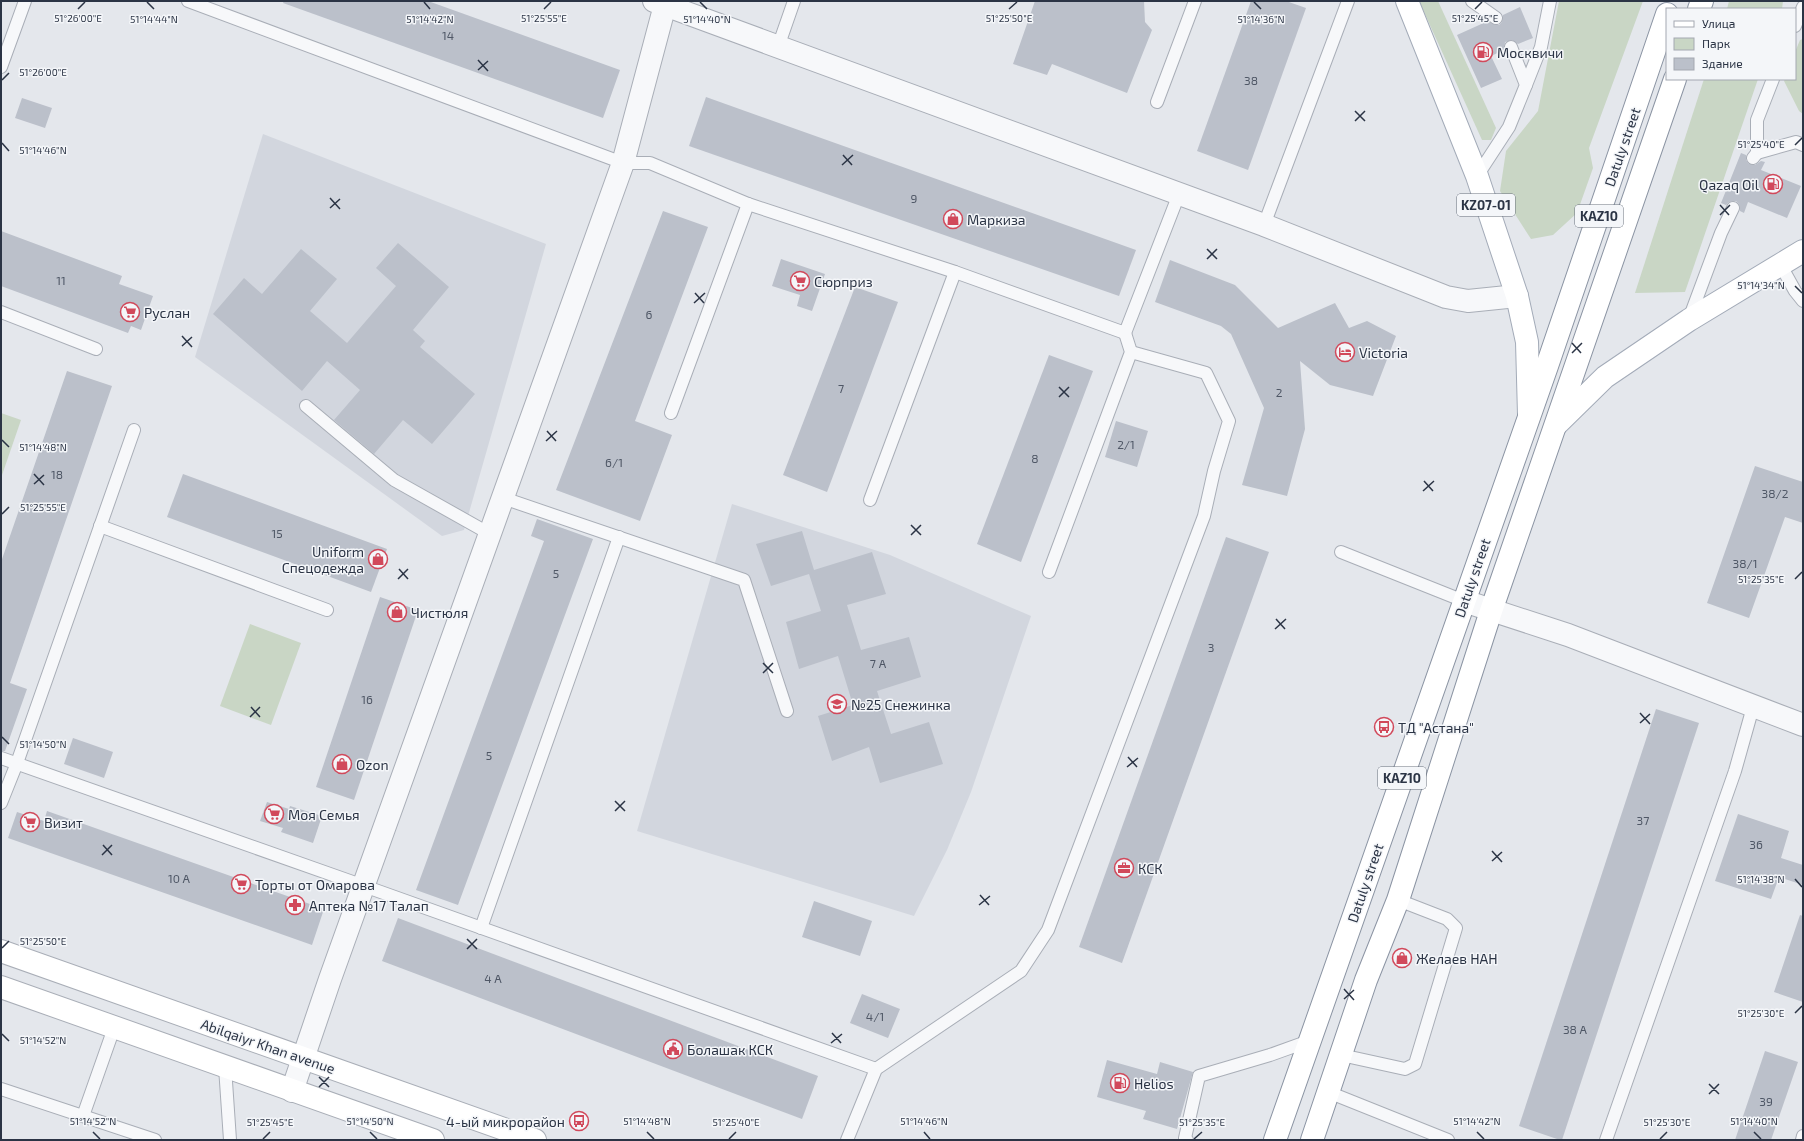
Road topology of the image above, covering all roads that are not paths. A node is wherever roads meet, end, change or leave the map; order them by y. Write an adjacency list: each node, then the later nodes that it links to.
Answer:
1 (25, 1): 16 (lane)
2 (188, 1): 22 (lane)
3 (794, 1): 14 (lane)
4 (1194, 1): 20 (lane)
5 (1348, 1): 27 (lane)
6 (1407, 1): 23 (main road, KZ07-01)
7 (1472, 1): 12 (lane)
8 (1550, 1): 19 (lane)
9 (660, 3): 14 (street); 22 (street)
10 (1803, 7): 13 (lane)
11 (1666, 17): 40 (main road, Datuly street / KAZ10)
12 (1496, 18)
13 (1796, 24)
14 (778, 47): 24 (street)
15 (1511, 47): 19 (lane)
16 (1, 67)
17 (1675, 80): 41 (main road, Datuly street / KAZ10)
18 (1774, 80): 21 (lane)
19 (1526, 85): 23 (lane)
20 (1157, 102)
21 (1803, 145)
22 (623, 163): 25 (lane); 43 (street)
23 (1477, 176): 31 (main road, KZ07-01)
24 (1179, 194): 27 (street); 35 (lane)
25 (748, 204): 30 (lane); 39 (lane)
26 (1732, 208): 34 (lane)
27 (1264, 225): 31 (street)
28 (1803, 251): 29 (main road)
29 (1780, 264): 32 (lane); 34 (main road)
30 (955, 272): 35 (lane); 44 (lane)
31 (1517, 296): 40 (main road, KZ07-01)
32 (1803, 301)
33 (1, 312): 36 (lane)
34 (1689, 320): 41 (main road)
35 (1125, 332): 37 (lane)
36 (96, 349)
37 (1131, 352): 49 (lane); 69 (lane)
38 (306, 406): 46 (lane)
39 (671, 413)
40 (1529, 417): 50 (main road, Datuly street / KAZ10)
41 (1556, 425): 52 (main road, Datuly street / KAZ10)
42 (134, 430): 45 (lane)
43 (503, 498): 46 (street); 47 (lane)
44 (870, 500)
45 (100, 526): 51 (lane); 57 (lane)
46 (490, 534): 59 (street)
47 (619, 537): 54 (lane); 61 (lane)
48 (1341, 552): 50 (lane)
49 (1049, 572)
50 (1464, 601): 52 (street); 65 (main road, Datuly street / KAZ10)
51 (327, 610)
52 (1491, 611): 53 (street); 60 (main road, Datuly street / KAZ10)
53 (1753, 707): 55 (street); 84 (lane)
54 (787, 711)
55 (1803, 725)
56 (1, 758): 57 (lane)
57 (17, 763): 58 (lane); 59 (lane)
58 (1, 803)
59 (364, 886): 61 (lane); 67 (street)
60 (1398, 900): 66 (main road, Datuly street / KAZ10); 66 (lane)
61 (481, 928): 69 (lane)
62 (1, 950): 67 (main road, Abilqaiyr Khan avenue)
63 (1, 987): 64 (main road)
64 (114, 1028): 68 (main road); 73 (lane)
65 (1310, 1041): 80 (lane); 81 (main road, Datuly street / KAZ10)
66 (1341, 1055): 72 (main road, Datuly street / KAZ10)
67 (303, 1058): 71 (street); 78 (main road, Abilqaiyr Khan avenue)
68 (226, 1067): 71 (main road); 77 (lane)
69 (876, 1069): 79 (lane)
70 (1, 1089): 73 (lane)
71 (292, 1090): 75 (main road)
72 (1328, 1092): 82 (main road, Datuly street / KAZ10); 83 (lane)
73 (83, 1116): 76 (lane)
74 (1803, 1136): 85 (lane)
75 (425, 1139)
76 (154, 1140)
77 (230, 1140)
78 (535, 1140)
79 (847, 1140)
80 (1187, 1140)
81 (1275, 1140)
82 (1312, 1140)
83 (1448, 1140)
84 (1606, 1140)
85 (1802, 1140)

